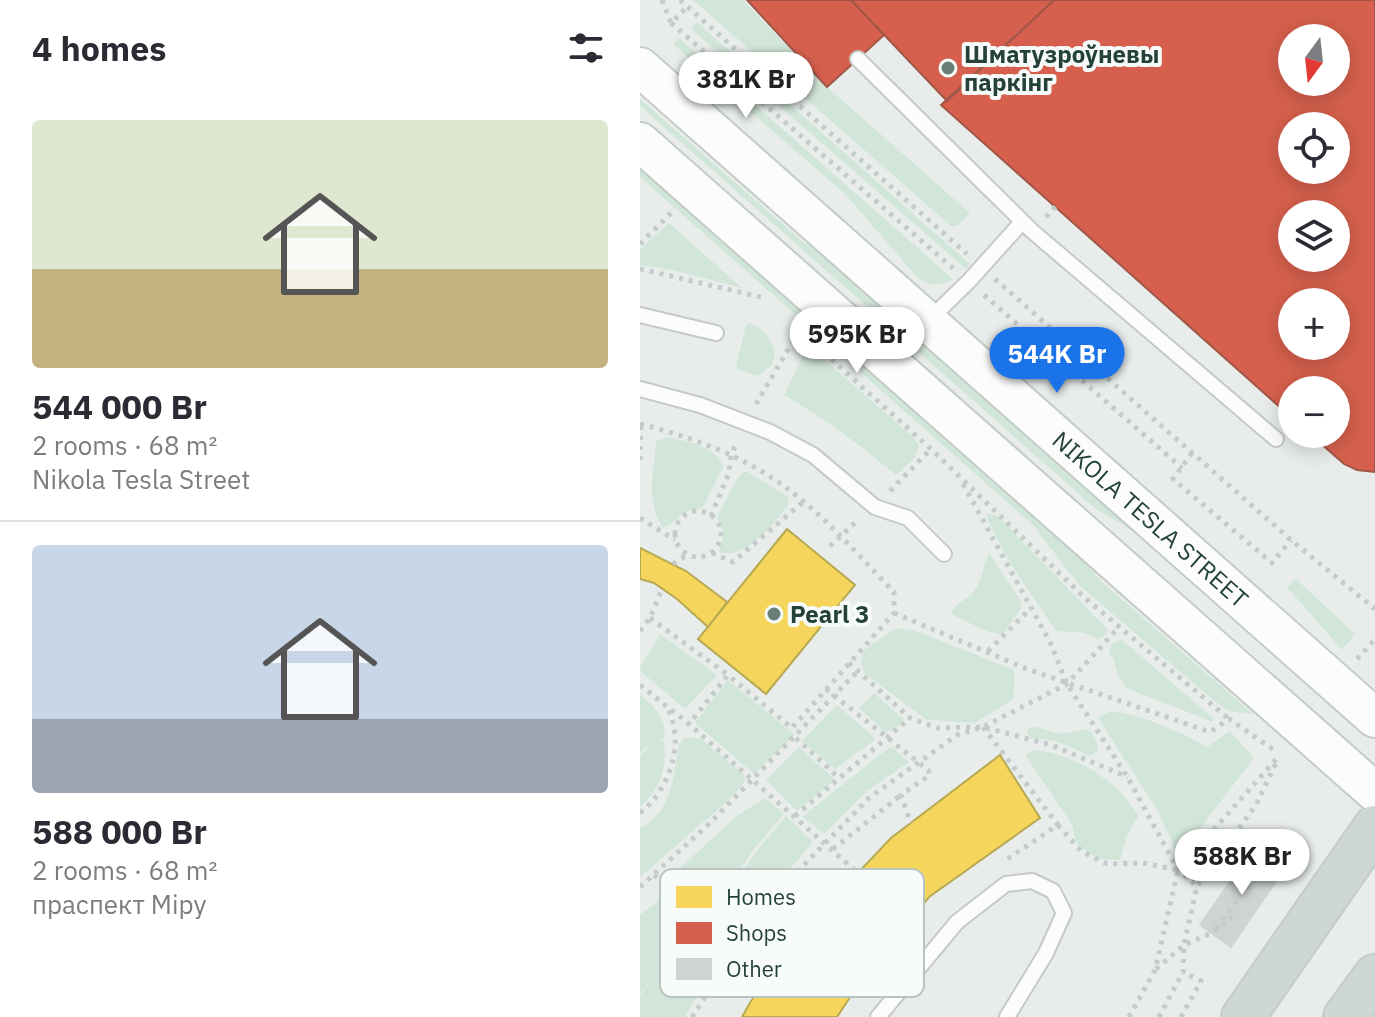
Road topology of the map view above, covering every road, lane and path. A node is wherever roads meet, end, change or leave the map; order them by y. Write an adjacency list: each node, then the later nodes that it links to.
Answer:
1 (662, 0): 4 (path)
2 (680, 0): 3 (path)
3 (687, 7): 4 (path); 11 (path)
4 (671, 23): 13 (path)
5 (858, 59): 9 (lane)
6 (640, 67): 17 (main road, NIKOLA TESLA STREET)
7 (640, 142): 69 (main road)
8 (661, 204): 10 (path)
9 (1022, 222): 11 (lane); 23 (lane)
10 (640, 244)
11 (981, 267): 13 (lane); 24 (path)
12 (640, 269): 14 (path)
13 (969, 281): 17 (lane); 27 (path)
14 (754, 287)
15 (640, 315): 19 (lane)
16 (788, 320): 18 (path)
17 (927, 321): 57 (main road, NIKOLA TESLA STREET)
18 (799, 331): 22 (path); 28 (path)
19 (716, 333)
20 (640, 389): 22 (lane)
21 (640, 424): 25 (path); 26 (path)
22 (746, 425): 25 (path); 35 (lane)
23 (1276, 439)
24 (1192, 453): 27 (path); 33 (path)
25 (731, 455): 29 (path); 30 (path)
26 (640, 460)
27 (1182, 468): 33 (path)
28 (959, 477): 39 (path); 43 (path)
29 (803, 502): 34 (path); 41 (path)
30 (711, 516): 32 (path); 34 (path)
31 (640, 518): 32 (path)
32 (675, 540): 36 (path)
33 (1291, 540): 40 (path)
34 (712, 552): 36 (path)
35 (944, 554)
36 (687, 555): 37 (path)
37 (673, 564)
38 (662, 589): 42 (path)
39 (1031, 608): 46 (path); 51 (path)
40 (1375, 609)
41 (894, 613): 46 (path); 48 (path)
42 (650, 618): 44 (path); 50 (path)
43 (1118, 628): 51 (path); 58 (path)
44 (640, 631)
45 (1375, 639): 47 (path)
46 (988, 651): 51 (path)
47 (1356, 660)
48 (849, 663): 49 (path); 53 (path)
49 (858, 671): 54 (path); 56 (path)
50 (728, 675): 59 (path); 61 (path)
51 (1067, 684): 58 (path); 60 (path); 66 (path)
52 (640, 685): 55 (path)
53 (826, 689): 54 (path); 61 (path)
54 (834, 697): 62 (path); 63 (path)
55 (667, 708): 59 (path); 71 (path)
56 (910, 718): 60 (path); 63 (path)
57 (1375, 718)
58 (1229, 719): 64 (path)
59 (689, 724): 68 (path)
60 (983, 727): 65 (path); 66 (path); 74 (path)
61 (792, 728): 62 (path)
62 (797, 736): 67 (path); 68 (path)
63 (887, 739): 65 (path); 67 (path)
64 (1280, 755): 84 (path); 87 (path)
65 (919, 764): 70 (path); 76 (path)
66 (1128, 778): 84 (path)
67 (840, 779): 72 (path)
68 (754, 780): 72 (path); 79 (path)
69 (1375, 792)
70 (901, 795): 73 (path); 77 (path)
71 (640, 813)
72 (795, 816): 76 (path)
73 (911, 823)
74 (1058, 825): 83 (path); 84 (path)
75 (1375, 827): 106 (main road)
76 (825, 841): 77 (path); 81 (path)
77 (833, 849): 82 (path)
78 (1264, 865): 92 (path)
79 (660, 869)
80 (660, 869): 85 (path)
81 (800, 869)
82 (854, 869)
83 (991, 870)
84 (1178, 870): 87 (path); 95 (path)
85 (654, 875): 86 (path); 88 (path)
86 (660, 880)
87 (1197, 886): 93 (path)
88 (640, 887)
89 (1232, 917): 92 (path)
90 (929, 923): 91 (path)
91 (924, 927)
92 (1212, 933): 93 (path)
93 (1184, 945): 95 (path); 96 (path)
94 (924, 962): 102 (lane)
95 (1155, 970): 103 (path)
96 (1183, 972): 104 (path); 105 (path)
97 (1375, 976): 107 (main road)
98 (707, 997): 100 (path)
99 (895, 997): 101 (lane)
100 (695, 1016)
101 (878, 1017)
102 (1007, 1017)
103 (1129, 1017)
104 (1159, 1017)
105 (1181, 1017)
106 (1243, 1017)
107 (1345, 1017)

